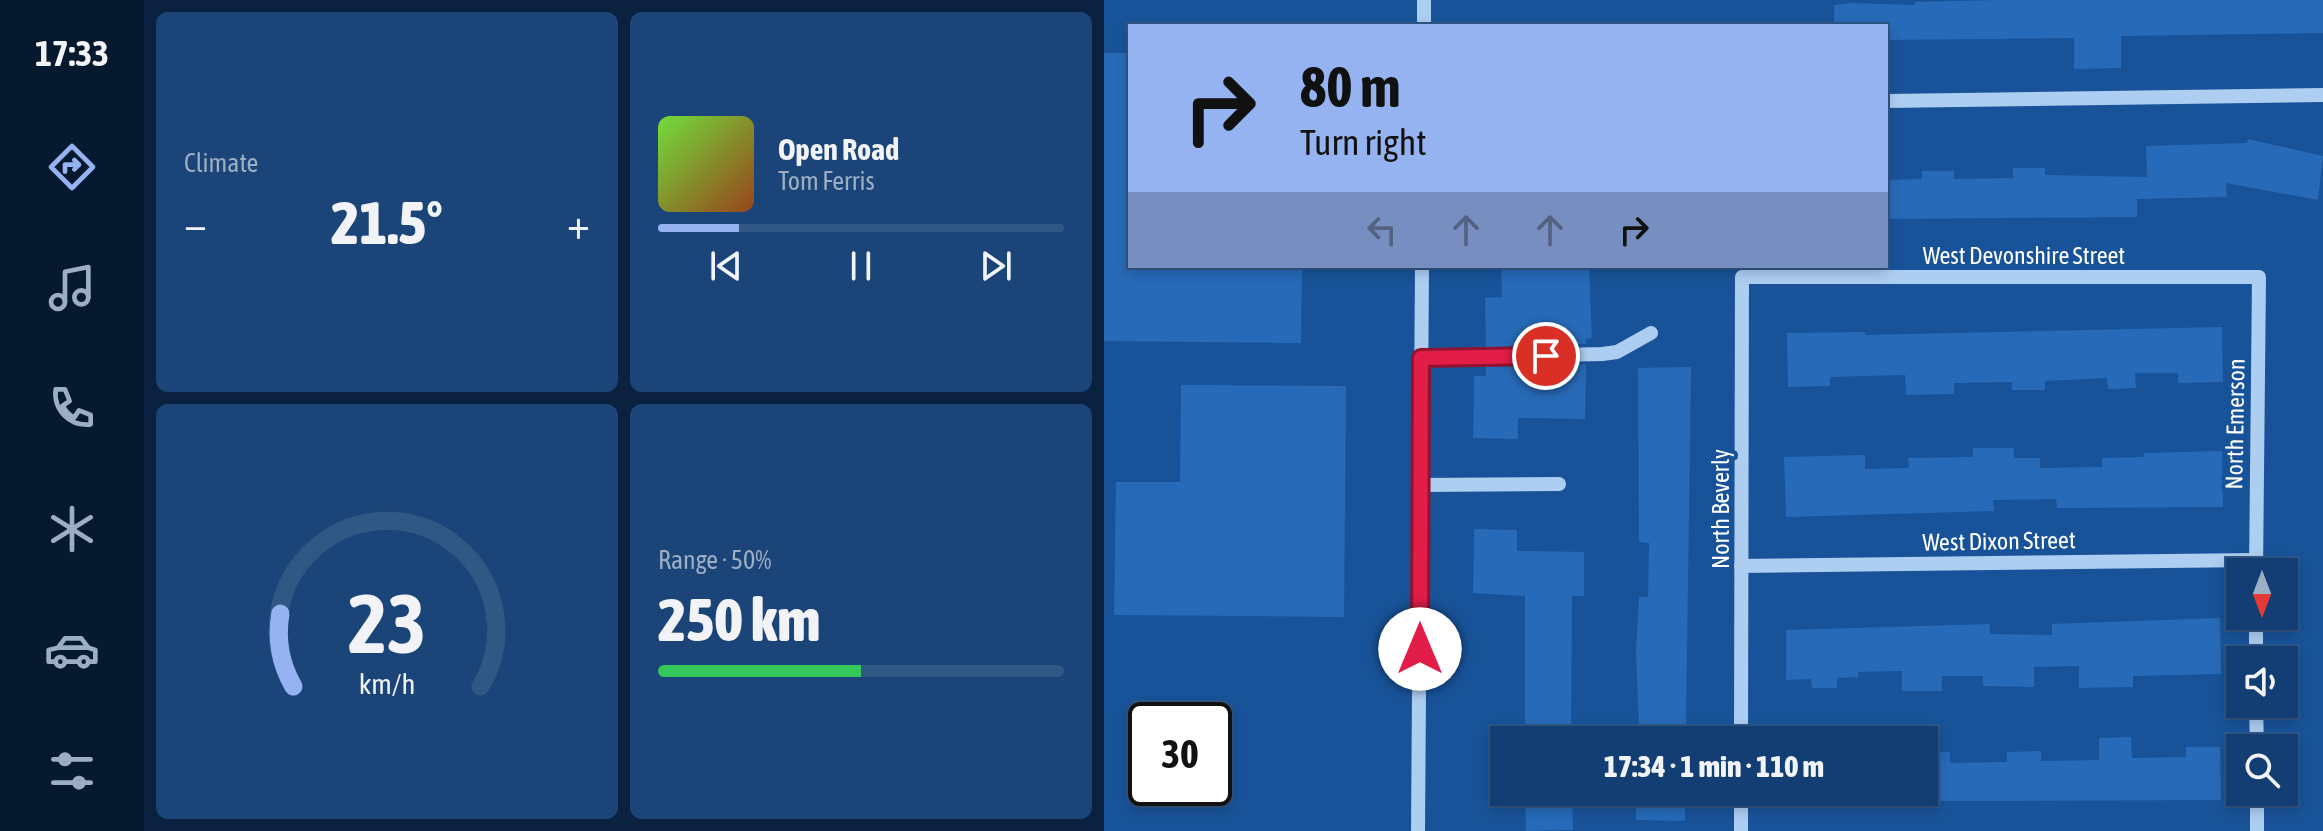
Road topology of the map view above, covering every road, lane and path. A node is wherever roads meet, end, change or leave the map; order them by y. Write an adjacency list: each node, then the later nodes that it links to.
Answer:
1 (1424, 0): 2 (street)
2 (1424, 24)
3 (2323, 95): 4 (street)
4 (1888, 101)
5 (1422, 268): 9 (street)
6 (1742, 277): 7 (street, West Devonshire Street); 13 (street, North Beverly)
7 (2259, 277): 12 (street, North Emerson)
8 (1651, 333): 9 (street)
9 (1421, 358): 11 (street)
10 (1559, 484): 11 (street)
11 (1421, 485): 18 (street)
12 (2256, 558)
13 (1741, 566): 14 (street, West Dixon Street); 15 (street, North Beverly)
14 (2226, 566)
15 (1741, 726)
16 (1741, 806): 19 (street)
17 (2257, 806): 20 (street)
18 (1418, 831)
19 (1741, 831)
20 (2257, 831)

